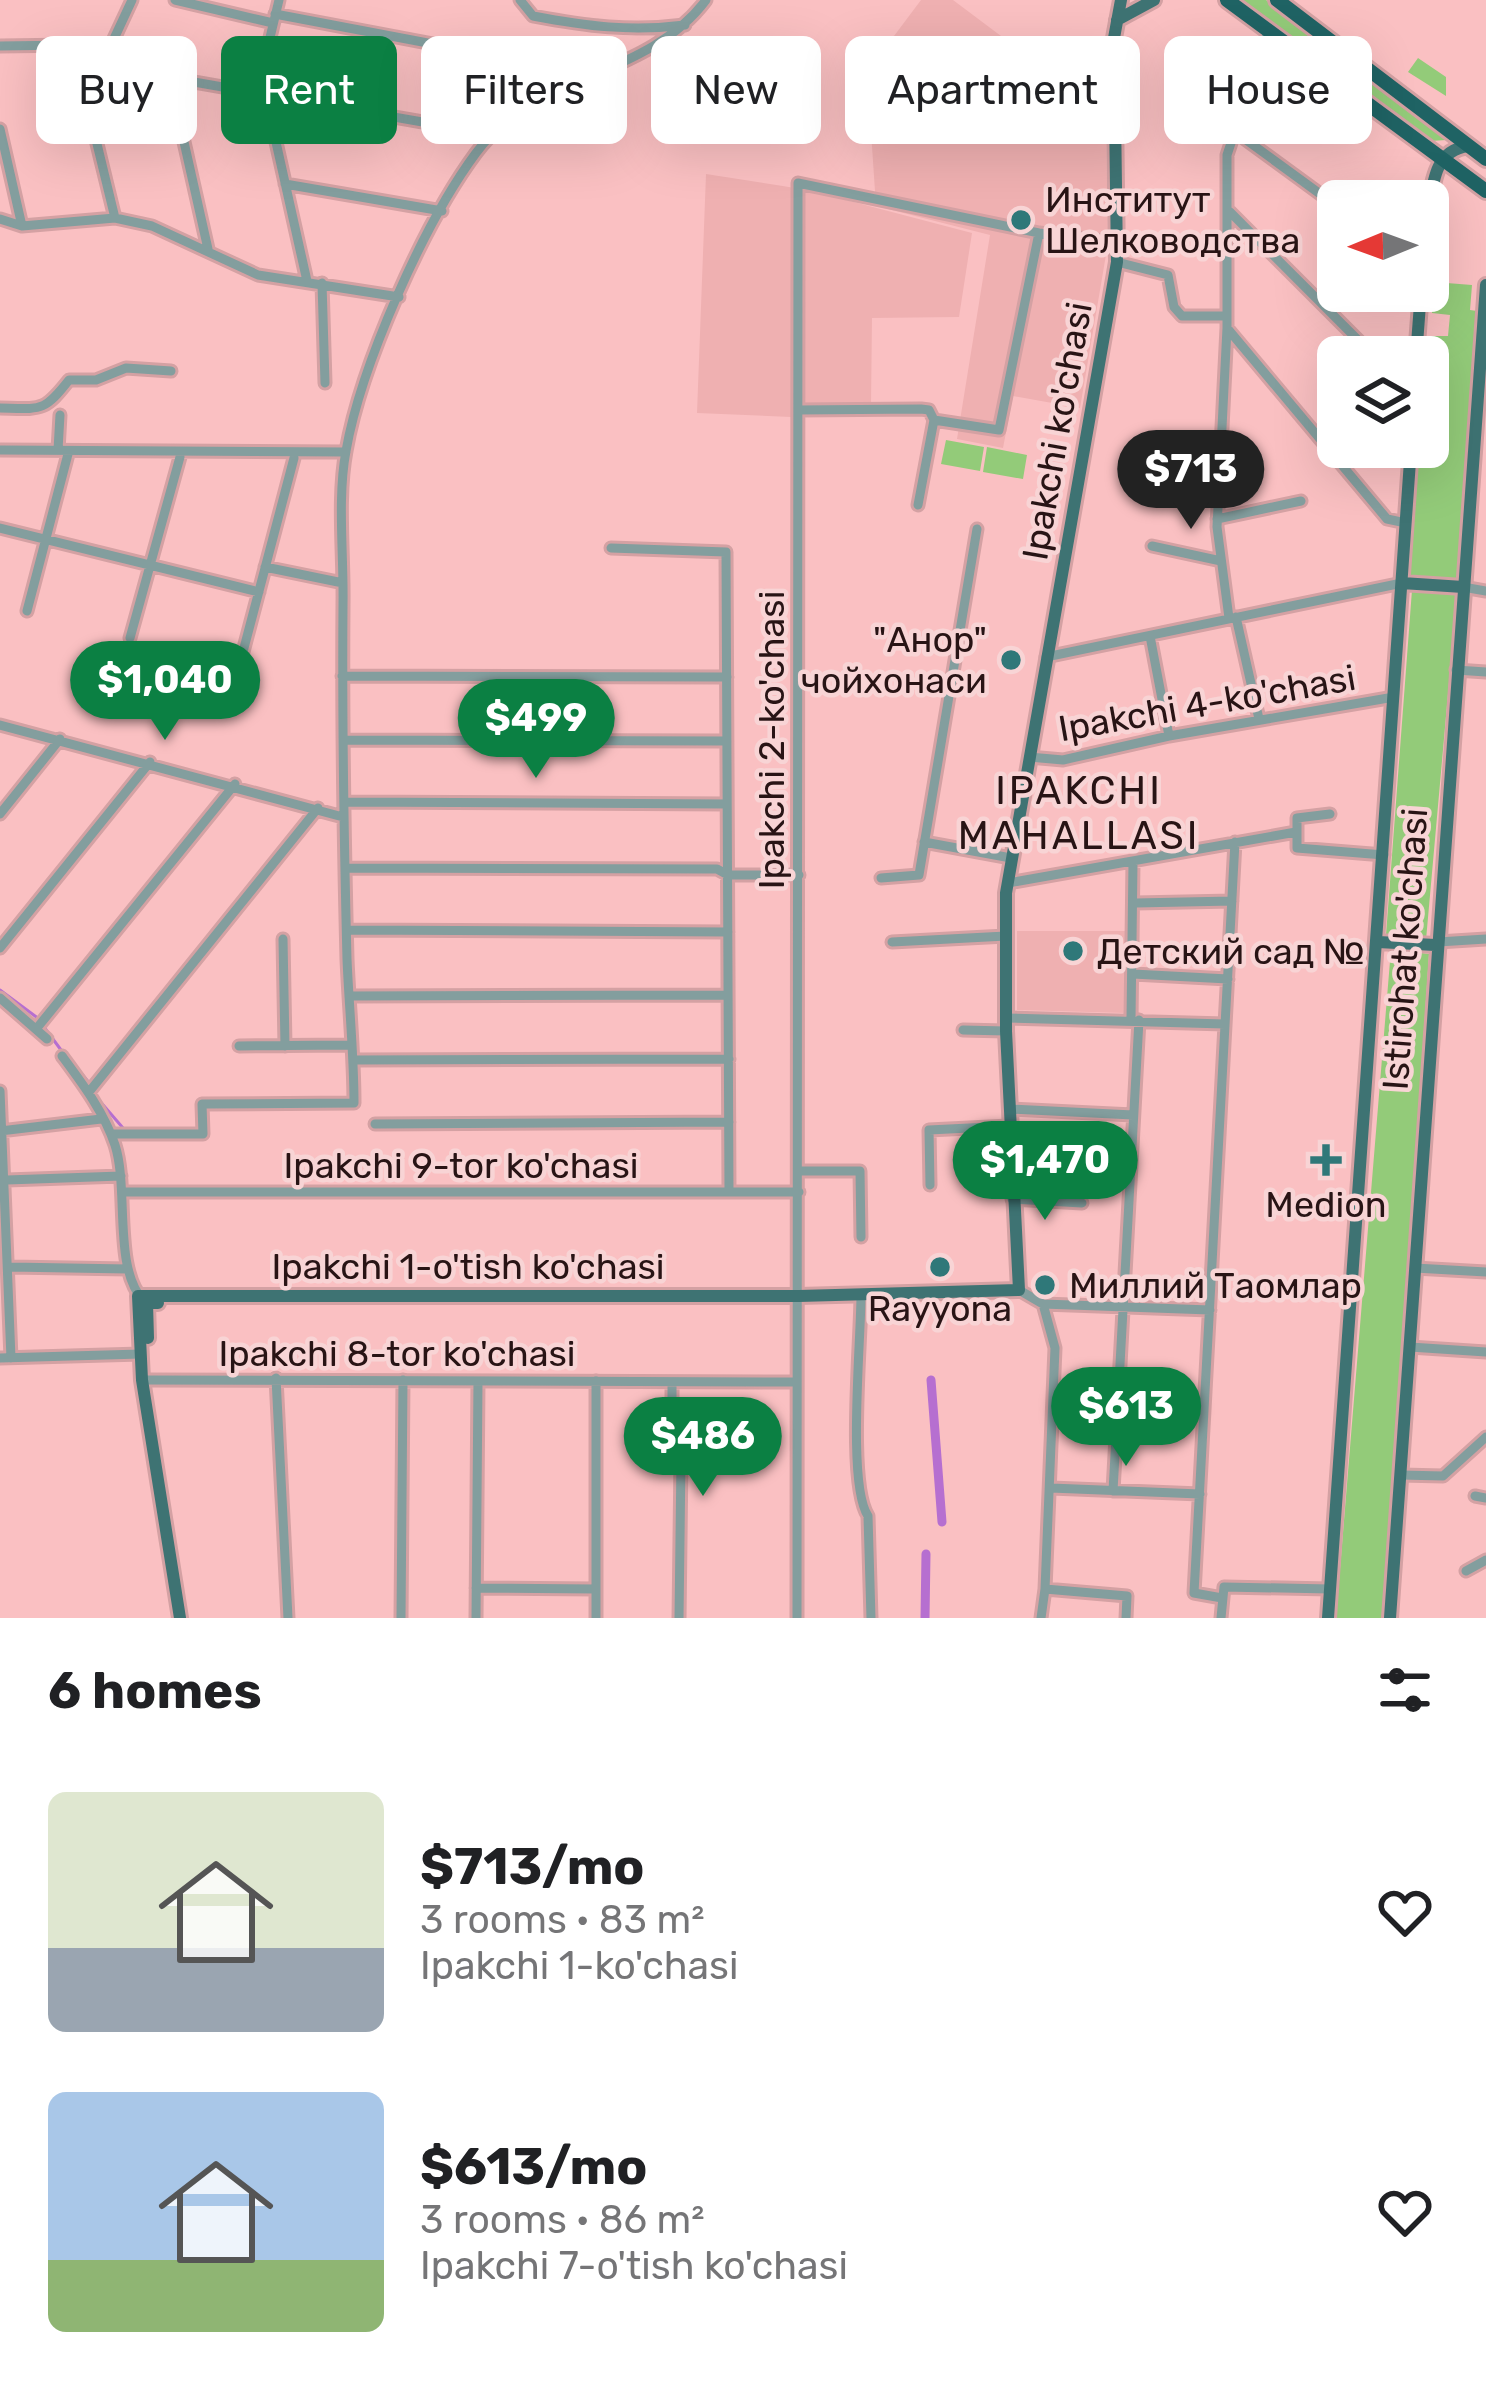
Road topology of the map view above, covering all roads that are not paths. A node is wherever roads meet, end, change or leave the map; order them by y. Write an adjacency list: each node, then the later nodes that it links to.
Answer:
1 (132, 0): 14 (street)
2 (175, 0): 10 (street)
3 (279, 0): 10 (street)
4 (706, 0): 12 (street)
5 (1121, 0): 11 (main road, Ipakchi ko'chasi)
6 (1154, 0): 11 (main road)
7 (1227, 0): 13 (highway)
8 (1277, 0): 28 (highway)
9 (522, 1): 12 (street)
10 (274, 18): 15 (street); 17 (street)
11 (1115, 21): 42 (main road, Ipakchi ko'chasi)
12 (685, 25): 20 (street)
13 (1268, 32): 16 (street); 29 (highway)
14 (115, 36)
15 (270, 36)
16 (1267, 36)
17 (421, 43)
18 (0, 46): 19 (street)
19 (36, 46)
20 (627, 62)
21 (0, 129): 38 (street)
22 (97, 144): 36 (street)
23 (184, 144): 41 (street)
24 (276, 144): 31 (street)
25 (485, 144): 35 (street)
26 (1230, 144): 34 (street)
27 (1252, 144): 33 (street)
28 (1479, 150): 29 (main road)
29 (1440, 162): 30 (main road); 32 (highway)
30 (1436, 180)
31 (285, 184): 35 (street); 43 (street)
32 (1486, 191)
33 (1317, 192)
34 (1228, 211): 47 (street); 48 (street)
35 (442, 212): 46 (street)
36 (115, 218): 38 (street); 41 (street)
37 (0, 219): 38 (street)
38 (22, 226)
39 (1039, 233): 40 (street); 52 (street, Ipakchi 2-ko'chasi); 54 (street)
40 (1112, 242)
41 (208, 249): 43 (street)
42 (1117, 262): 47 (street); 84 (main road, Ipakchi ko'chasi)
43 (307, 281): 44 (street)
44 (322, 283): 46 (street); 50 (street)
45 (1486, 285): 63 (main road, Istirohat ko'chasi)
46 (399, 297): 57 (street)
47 (1227, 322): 65 (street); 66 (street)
48 (1354, 336)
49 (171, 371): 51 (street)
50 (326, 383)
51 (0, 408)
52 (798, 410): 54 (street); 114 (street, Ipakchi 2-ko'chasi)
53 (60, 415): 56 (street)
54 (934, 420): 62 (street)
55 (0, 450): 56 (street)
56 (63, 452): 57 (street); 69 (street)
57 (346, 452): 75 (street)
58 (181, 457): 73 (street)
59 (294, 458): 74 (street)
60 (1410, 468): 66 (main road, Istirohat ko'chasi)
61 (1301, 501): 65 (street)
62 (918, 506)
63 (1469, 508): 64 (street); 77 (main road, Istirohat ko'chasi)
64 (1486, 510)
65 (1217, 519): 72 (street)
66 (1406, 523): 76 (main road, Istirohat ko'chasi)
67 (0, 528): 69 (street)
68 (977, 529): 107 (street)
69 (45, 539): 73 (street); 80 (street)
70 (1152, 546): 72 (street)
71 (610, 548): 89 (street)
72 (1220, 561): 81 (street)
73 (150, 564): 79 (street); 83 (street)
74 (266, 567): 75 (street); 79 (street)
75 (343, 583): 88 (street)
76 (1402, 583): 77 (main road); 81 (street); 90 (main road, Istirohat ko'chasi)
77 (1463, 587): 78 (street); 86 (main road, Istirohat ko'chasi)
78 (1486, 590)
79 (259, 592): 85 (street)
80 (27, 610)
81 (1233, 617): 82 (street); 91 (street)
82 (1150, 636): 84 (street); 93 (street)
83 (130, 638)
84 (1046, 657): 97 (main road, Ipakchi ko'chasi)
85 (239, 668)
86 (1456, 670): 87 (street); 126 (main road, Istirohat ko'chasi)
87 (1486, 672)
88 (342, 676): 89 (street); 95 (street)
89 (727, 677): 96 (street)
90 (1394, 697): 91 (street, Ipakchi 4-ko'chasi); 109 (main road, Istirohat ko'chasi)
91 (1258, 719): 93 (street, Ipakchi 4-ko'chasi)
92 (0, 724): 94 (street)
93 (1169, 736): 97 (street, Ipakchi 4-ko'chasi)
94 (60, 739): 98 (street); 103 (street)
95 (343, 740): 96 (street); 100 (street)
96 (727, 741): 101 (street)
97 (1029, 757): 110 (main road, Ipakchi ko'chasi)
98 (150, 762): 99 (street); 127 (street)
99 (235, 784): 102 (street); 136 (street)
100 (344, 802): 101 (street); 105 (street)
101 (727, 804): 113 (street)
102 (318, 808): 105 (street); 146 (street)
103 (0, 814)
104 (1330, 814): 106 (street)
105 (344, 818): 112 (street)
106 (1296, 832): 108 (street); 109 (street)
107 (924, 842): 110 (street); 115 (street)
108 (1235, 842): 111 (street); 117 (street)
109 (1384, 855): 125 (main road, Istirohat ko'chasi)
110 (1011, 858): 116 (main road, Ipakchi ko'chasi)
111 (1132, 862): 116 (street); 118 (street)
112 (345, 868): 113 (street); 119 (street)
113 (728, 875): 114 (street); 120 (street)
114 (799, 875): 155 (street, Ipakchi 2-ko'chasi)
115 (881, 878)
116 (1007, 883): 121 (main road, Ipakchi ko'chasi)
117 (1232, 901): 118 (street); 129 (street)
118 (1136, 903): 128 (street)
119 (346, 929): 120 (street); 131 (street)
120 (728, 932): 130 (street)
121 (1006, 936): 124 (street); 134 (main road, Ipakchi ko'chasi)
122 (283, 939): 140 (street)
123 (1486, 939): 126 (street)
124 (892, 942)
125 (1378, 942): 126 (main road); 197 (main road, Istirohat ko'chasi)
126 (1435, 945): 166 (main road, Istirohat ko'chasi)
127 (0, 948)
128 (1133, 974): 129 (street); 133 (street)
129 (1228, 979): 135 (street)
130 (728, 995): 131 (street); 143 (street)
131 (349, 997): 141 (street)
132 (0, 998): 136 (street)
133 (1135, 1020): 134 (street); 135 (street); 148 (street)
134 (1006, 1024): 137 (street); 147 (main road, Ipakchi ko'chasi)
135 (1226, 1024): 175 (street)
136 (38, 1028): 138 (street)
137 (963, 1030)
138 (46, 1039)
139 (239, 1046): 140 (street)
140 (285, 1046): 141 (street)
141 (349, 1046): 144 (street)
142 (62, 1056): 146 (street)
143 (729, 1059): 144 (street); 150 (street)
144 (354, 1060): 154 (street)
145 (0, 1091): 153 (street)
146 (89, 1092): 149 (street)
147 (1009, 1109): 148 (street); 152 (main road, Ipakchi ko'chasi)
148 (1133, 1115): 174 (street)
149 (101, 1119): 153 (street); 154 (street)
150 (729, 1123): 151 (street); 160 (street)
151 (375, 1124)
152 (1009, 1126): 158 (street); 162 (main road, Ipakchi ko'chasi)
153 (3, 1131): 157 (street)
154 (111, 1134): 156 (street)
155 (799, 1172): 161 (street, Ipakchi 2-ko'chasi); 164 (street)
156 (121, 1176): 157 (street); 159 (street)
157 (7, 1180): 165 (street)
158 (930, 1185)
159 (123, 1192): 160 (street, Ipakchi 9-tor ko'chasi); 167 (street)
160 (729, 1192): 161 (street, Ipakchi 9-tor ko'chasi)
161 (799, 1192): 172 (street, Ipakchi 2-ko'chasi)
162 (1012, 1199): 163 (street); 169 (main road, Ipakchi ko'chasi)
163 (1082, 1203)
164 (861, 1237)
165 (10, 1268): 167 (street); 179 (street)
166 (1414, 1268): 168 (street); 176 (main road, Istirohat ko'chasi)
167 (128, 1269): 171 (street)
168 (1486, 1271)
169 (1019, 1290): 170 (main road, Ipakchi 1-o'tish ko'chasi); 173 (street)
170 (861, 1298): 172 (main road, Ipakchi 1-o'tish ko'chasi); 206 (street)
171 (143, 1299): 172 (main road, Ipakchi 1-o'tish ko'chasi); 178 (main road); 181 (main road)
172 (799, 1300): 186 (street, Ipakchi 2-ko'chasi)
173 (1042, 1304): 174 (street); 189 (street)
174 (1123, 1307): 175 (street); 190 (street)
175 (1210, 1310): 191 (street)
176 (1410, 1347): 177 (street); 188 (main road, Istirohat ko'chasi)
177 (1486, 1352)
178 (141, 1354): 179 (street); 181 (main road)
179 (6, 1358)
180 (276, 1378): 181 (street, Ipakchi 8-tor ko'chasi); 182 (street, Ipakchi 8-tor ko'chasi); 200 (street)
181 (145, 1380): 199 (main road)
182 (404, 1380): 183 (street, Ipakchi 8-tor ko'chasi); 201 (street)
183 (478, 1381): 184 (street, Ipakchi 8-tor ko'chasi); 194 (street)
184 (596, 1381): 185 (street, Ipakchi 8-tor ko'chasi); 195 (street)
185 (672, 1382): 186 (street, Ipakchi 8-tor ko'chasi); 204 (street)
186 (796, 1382): 205 (street, Ipakchi 2-ko'chasi)
187 (1486, 1437): 188 (street)
188 (1401, 1474): 211 (main road, Istirohat ko'chasi)
189 (1051, 1488): 190 (street); 196 (street)
190 (1113, 1491): 191 (street)
191 (1200, 1494): 198 (street)
192 (1486, 1560): 193 (street)
193 (1466, 1570)
194 (476, 1588): 195 (street); 202 (street)
195 (596, 1589): 203 (street)
196 (1045, 1589): 207 (street); 208 (street)
197 (1330, 1589): 198 (street); 210 (main road, Istirohat ko'chasi)
198 (1223, 1592): 209 (street)
199 (184, 1618)
200 (288, 1618)
201 (401, 1618)
202 (476, 1618)
203 (596, 1618)
204 (680, 1618)
205 (797, 1618)
206 (871, 1618)
207 (1041, 1618)
208 (1126, 1618)
209 (1221, 1618)
210 (1328, 1618)
211 (1390, 1618)

